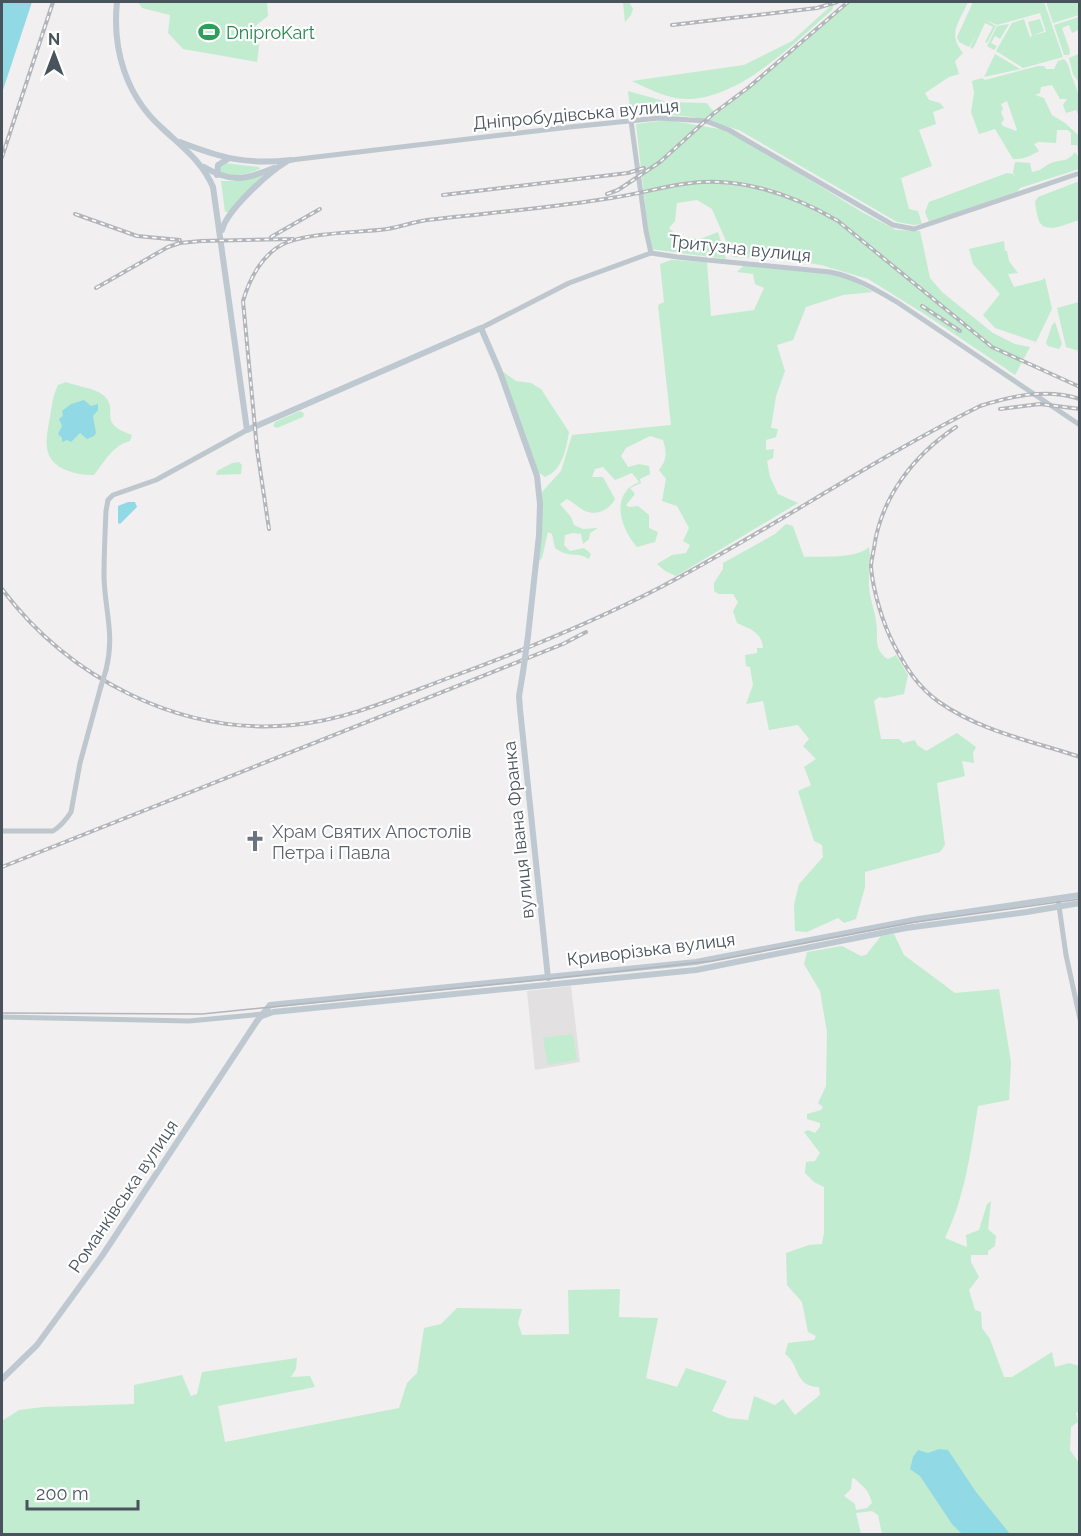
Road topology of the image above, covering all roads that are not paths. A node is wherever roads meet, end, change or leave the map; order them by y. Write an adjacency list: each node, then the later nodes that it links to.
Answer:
1 (117, 2): 3 (main road)
2 (632, 121): 6 (street, Дніпробудівська вулиця); 9 (street, Дніпробудівська вулиця); 13 (street)
3 (178, 141): 4 (main road); 7 (main road)
4 (229, 159): 5 (main road); 10 (main road)
5 (255, 162): 6 (main road); 8 (main road)
6 (287, 162): 8 (main road); 11 (main road)
7 (201, 165): 10 (main road); 12 (main road)
8 (265, 171): 10 (main road); 11 (main road)
9 (1080, 173)
10 (217, 175)
11 (263, 181): 12 (main road)
12 (221, 234): 16 (main road)
13 (651, 253): 14 (street, Тритузна вулиця); 15 (street, Тритузна вулиця)
14 (481, 328): 16 (main road, Тритузна вулиця); 21 (main road, вулиця Івана Франка, bridge)
15 (1080, 425)
16 (247, 430): 17 (street, bridge)
17 (2, 831)
18 (1080, 896): 19 (main road, Криворізька вулиця)
19 (1059, 903): 20 (main road, Криворізька вулиця); 21 (main road, Криворізька вулиця); 22 (main road, Криворізька вулиця); 25 (street)
20 (1080, 903)
21 (548, 977): 22 (main road, вулиця Івана Франка); 23 (main road, Криворізька вулиця)
22 (549, 985): 23 (main road, Криворізька вулиця)
23 (265, 1013): 24 (street, Криворізька вулиця); 26 (main road, Криворізька вулиця)
24 (2, 1017)
25 (1080, 1019)
26 (257, 1021): 27 (main road, Романківська вулиця)
27 (2, 1379)

